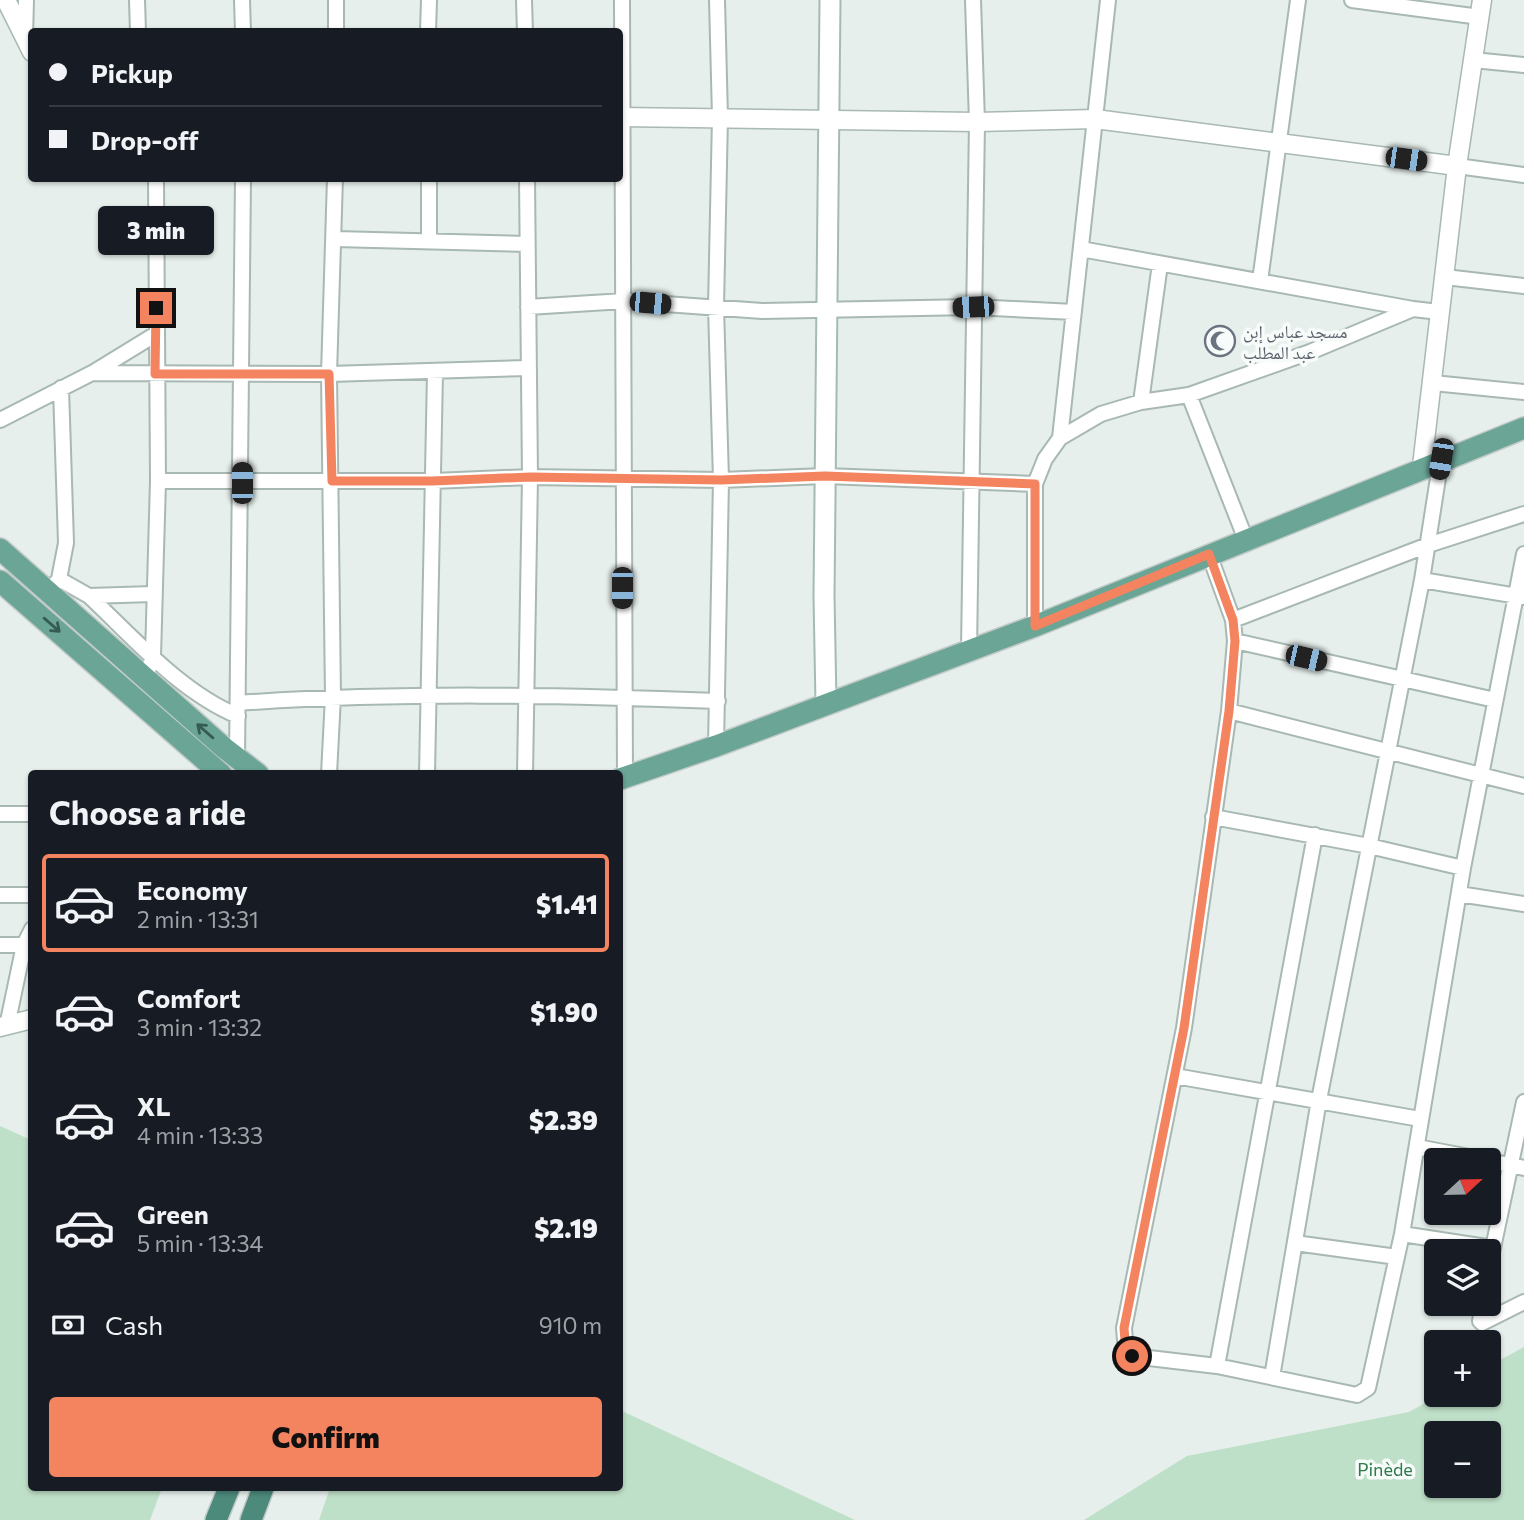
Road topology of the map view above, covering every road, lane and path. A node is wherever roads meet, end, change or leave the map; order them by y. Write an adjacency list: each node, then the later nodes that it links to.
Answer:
1 (5, 0): 22 (street)
2 (26, 0): 22 (street)
3 (137, 0): 16 (street)
4 (242, 0): 17 (street)
5 (336, 0): 18 (street)
6 (429, 0): 19 (street)
7 (524, 0): 20 (street)
8 (622, 0): 21 (street)
9 (717, 0): 26 (street)
10 (830, 0): 28 (main road)
11 (974, 0): 29 (street)
12 (1108, 0): 27 (street)
13 (1298, 0): 30 (street)
14 (1352, 0): 15 (street)
15 (1481, 8): 23 (street)
16 (138, 28)
17 (243, 28)
18 (336, 28)
19 (428, 28)
20 (525, 28)
21 (622, 28)
22 (28, 45)
23 (1474, 60): 24 (street); 31 (street)
24 (1524, 65)
25 (623, 117): 26 (street)
26 (720, 117): 28 (street); 49 (street)
27 (1095, 119): 29 (street); 30 (street); 42 (street)
28 (827, 121): 29 (street); 52 (main road)
29 (977, 122): 50 (street)
30 (1279, 141): 31 (street); 45 (street)
31 (1457, 166): 32 (street); 44 (street)
32 (1524, 175)
33 (156, 182): 55 (street)
34 (243, 182): 61 (street)
35 (335, 182): 39 (street)
36 (429, 182): 40 (street)
37 (527, 182): 41 (street)
38 (621, 182): 47 (street)
39 (335, 239): 40 (street); 60 (street)
40 (429, 240): 41 (street)
41 (527, 244): 48 (street)
42 (1081, 249): 43 (street); 53 (street)
43 (1160, 264): 45 (street); 66 (street)
44 (1445, 278): 46 (street); 54 (street)
45 (1260, 281): 51 (street)
46 (1524, 286)
47 (624, 301): 48 (street); 49 (street); 73 (street)
48 (528, 307): 56 (street)
49 (716, 307): 52 (street); 74 (street)
50 (973, 307): 52 (street); 53 (street); 79 (street)
51 (1413, 309): 54 (street); 65 (street)
52 (825, 312): 71 (main road)
53 (1074, 312): 69 (street)
54 (1440, 312): 62 (street)
55 (156, 334): 57 (street); 59 (street)
56 (528, 368): 58 (street); 72 (street)
57 (92, 373): 59 (street); 63 (street)
58 (435, 373): 60 (street); 77 (street)
59 (155, 374): 61 (street); 75 (street)
60 (329, 374): 61 (street); 76 (street)
61 (241, 375): 78 (street)
62 (1433, 383): 64 (street); 70 (street)
63 (61, 388): 67 (street); 89 (street)
64 (1524, 392)
65 (1189, 395): 66 (street); 82 (street)
66 (1141, 402): 69 (street)
67 (0, 420)
68 (1524, 428): 70 (main road)
69 (1059, 438): 80 (street)
70 (1432, 463): 82 (main road); 83 (street)
71 (825, 476): 74 (street); 79 (street); 106 (main road)
72 (530, 477): 73 (street); 77 (street); 100 (street)
73 (622, 480): 74 (street); 102 (street)
74 (721, 480): 105 (street)
75 (158, 481): 78 (street); 90 (street)
76 (332, 481): 77 (street); 78 (street); 101 (street)
77 (433, 481): 103 (street)
78 (242, 483): 107 (street)
79 (970, 483): 80 (street); 96 (street)
80 (1035, 484): 94 (street)
81 (1524, 514): 83 (street)
82 (1246, 540): 85 (main road)
83 (1428, 545): 87 (street); 93 (street)
84 (0, 549): 89 (main road)
85 (1209, 554): 93 (street); 94 (main road)
86 (1524, 554): 92 (street)
87 (1422, 580): 92 (street); 99 (street)
88 (0, 581): 112 (main road, one-way to 112)
89 (53, 586): 91 (street); 98 (main road)
90 (153, 594): 91 (street); 97 (street)
91 (89, 596): 97 (street)
92 (1520, 597): 104 (street)
93 (1233, 620): 95 (street)
94 (1035, 626): 96 (main road)
95 (1235, 641): 99 (street); 108 (street)
96 (969, 650): 106 (main road)
97 (153, 656): 98 (street); 107 (street)
98 (145, 679): 111 (main road, one-way to 98)
99 (1401, 681): 104 (street); 110 (street)
100 (526, 694): 102 (street); 103 (street); 116 (street)
101 (333, 697): 103 (street); 107 (street); 114 (street)
102 (622, 697): 105 (street); 117 (street)
103 (429, 698): 115 (street)
104 (1495, 700): 118 (street)
105 (718, 701): 109 (street)
106 (826, 704): 109 (main road)
107 (238, 710): 111 (street)
108 (1229, 711): 110 (street); 123 (street)
109 (716, 746): 119 (main road)
110 (1387, 753): 118 (street); 125 (street)
111 (237, 758): 113 (main road)
112 (215, 770)
113 (253, 770)
114 (329, 770)
115 (427, 770)
116 (525, 770)
117 (622, 770)
118 (1480, 776): 120 (street); 126 (street)
119 (623, 778)
120 (1524, 786)
121 (0, 814): 122 (street)
122 (28, 814)
123 (1213, 817): 124 (street); 136 (street)
124 (1315, 835): 125 (street); 137 (street)
125 (1369, 846): 126 (street); 138 (street)
126 (1462, 868): 127 (street)
127 (1460, 894): 130 (street); 140 (street)
128 (0, 895): 129 (street)
129 (28, 895)
130 (1524, 904)
131 (28, 937): 133 (street)
132 (0, 945): 133 (street)
133 (24, 945): 135 (street)
134 (28, 1020): 135 (street)
135 (4, 1026)
136 (1175, 1076): 137 (street); 153 (street)
137 (1268, 1092): 138 (street); 153 (street)
138 (1319, 1100): 140 (street); 147 (street)
139 (1524, 1102): 143 (street)
140 (1420, 1119): 141 (street)
141 (1417, 1147): 142 (street); 144 (street)
142 (1424, 1148)
143 (1518, 1167): 146 (street)
144 (1402, 1234): 145 (street); 148 (street)
145 (1434, 1239)
146 (1496, 1239)
147 (1295, 1243): 148 (street); 154 (street)
148 (1397, 1257): 154 (street)
149 (1524, 1303): 150 (street)
150 (1501, 1314)
151 (1481, 1316): 152 (street)
152 (1497, 1316)
153 (1217, 1366): 154 (street)
154 (1272, 1377)
155 (228, 1491): 157 (highway)
156 (262, 1491): 158 (highway)
157 (216, 1520)
158 (251, 1520)

